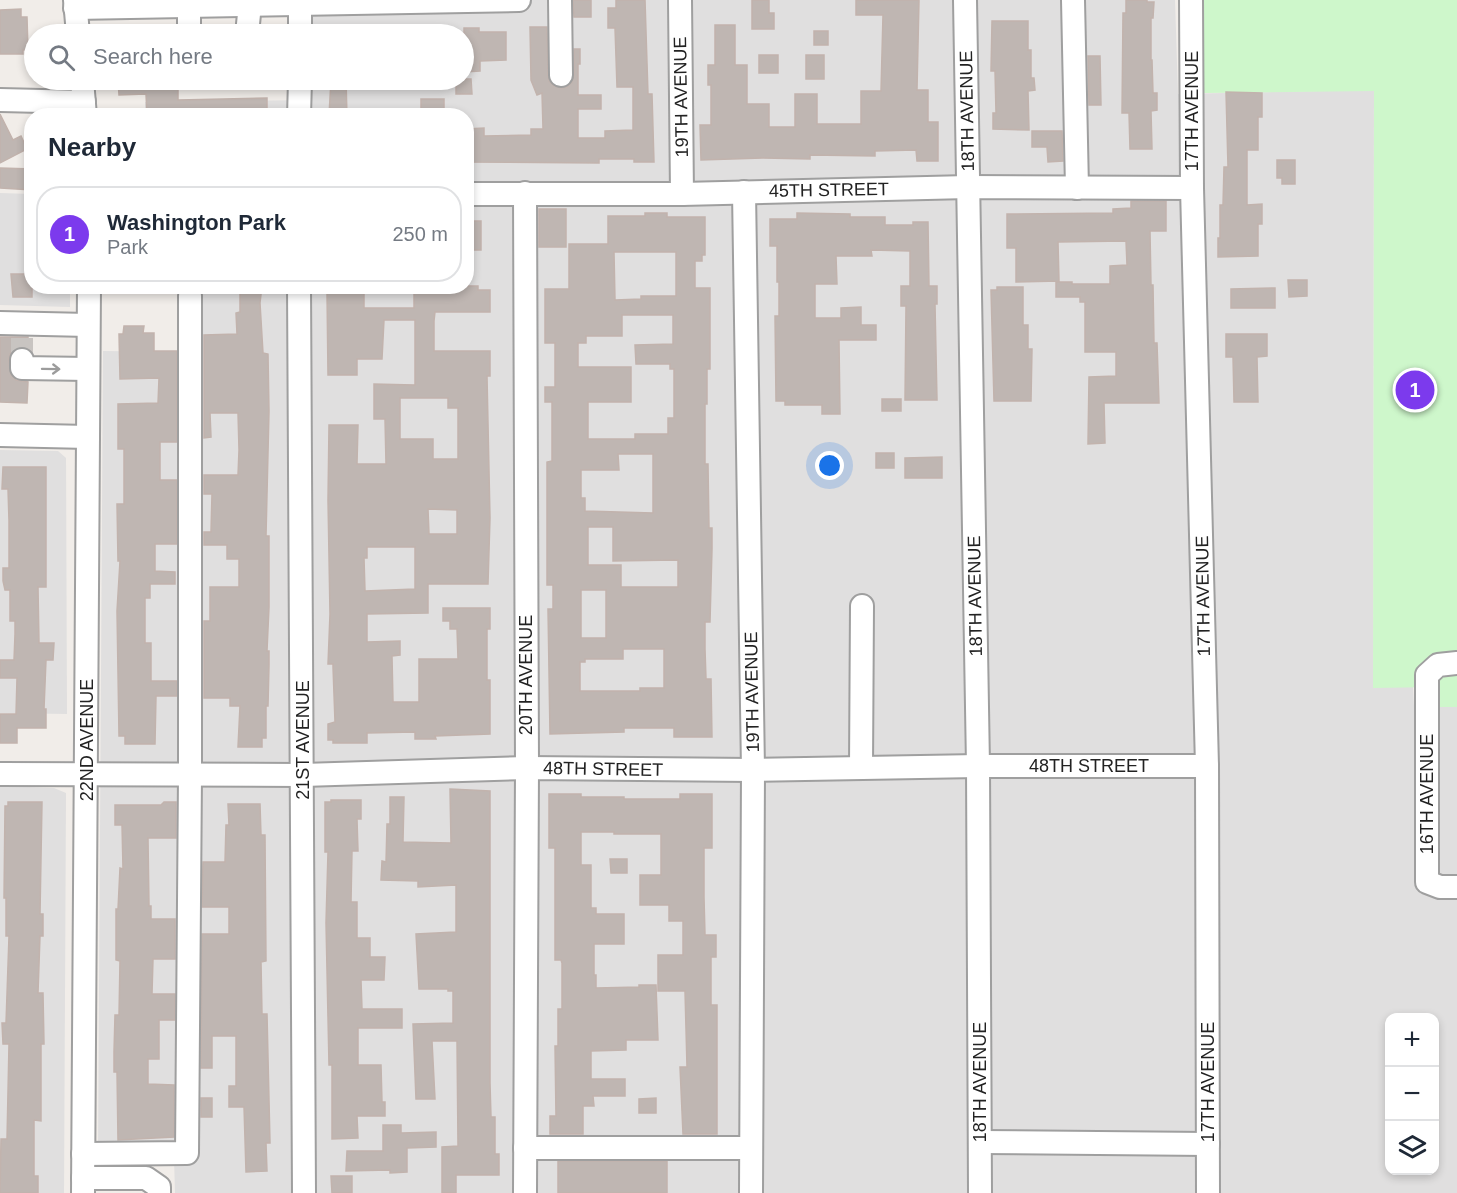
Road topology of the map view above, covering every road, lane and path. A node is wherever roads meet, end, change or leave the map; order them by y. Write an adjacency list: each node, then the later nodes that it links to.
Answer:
1 (519, 0): 8 (street)
2 (560, 0): 15 (street)
3 (680, 0): 26 (street, 19TH AVENUE)
4 (965, 0): 20 (street, 18TH AVENUE)
5 (1073, 0): 21 (street)
6 (1191, 0): 22 (street, 17TH AVENUE)
7 (189, 2): 9 (street); 10 (street); 12 (street)
8 (300, 2): 10 (street); 14 (street)
9 (75, 4): 11 (street)
10 (250, 4): 13 (street)
11 (77, 24)
12 (189, 24)
13 (248, 24)
14 (300, 24)
15 (561, 75)
16 (300, 90): 19 (street)
17 (84, 92): 18 (street)
18 (0, 100)
19 (299, 108)
20 (968, 188): 21 (street, 45TH STREET); 23 (street, 45TH STREET); 38 (street, 18TH AVENUE)
21 (1077, 188): 22 (street, 45TH STREET)
22 (1192, 188): 39 (street, 17TH AVENUE)
23 (744, 192): 26 (street, 45TH STREET); 42 (street, 19TH AVENUE)
24 (525, 193): 25 (street, 45TH STREET); 26 (street, 45TH STREET); 40 (street, 20TH AVENUE)
25 (474, 194)
26 (682, 194)
27 (89, 294): 30 (street, 22ND AVENUE)
28 (299, 294): 45 (street, 21ST AVENUE)
29 (190, 296): 44 (street)
30 (88, 325): 31 (street); 33 (street, 22ND AVENUE)
31 (15, 328)
32 (22, 360): 33 (street, one-way to 33)
33 (88, 369): 35 (street, 22ND AVENUE)
34 (0, 435): 35 (street)
35 (88, 437): 46 (street, 22ND AVENUE)
36 (862, 606): 41 (street)
37 (1457, 663): 47 (street, 16TH AVENUE)
38 (978, 766): 39 (street, 48TH STREET); 41 (street, 48TH STREET); 48 (street, 18TH AVENUE)
39 (1207, 766): 49 (street, 17TH AVENUE)
40 (527, 768): 42 (street, 48TH STREET); 45 (street, 48TH STREET); 50 (street, 20TH AVENUE)
41 (861, 768): 42 (street, 48TH STREET)
42 (753, 770): 51 (street, 19TH AVENUE)
43 (0, 774): 46 (street, 48TH STREET)
44 (190, 775): 45 (street, 48TH STREET); 46 (street, 48TH STREET); 52 (street)
45 (303, 775): 55 (street, 21ST AVENUE)
46 (87, 776): 52 (street, 22ND AVENUE)
47 (1457, 888)
48 (980, 1142): 49 (street); 58 (street, 18TH AVENUE)
49 (1208, 1144): 59 (street, 17TH AVENUE)
50 (525, 1148): 51 (street); 56 (street, 20TH AVENUE)
51 (751, 1148): 57 (street, 19TH AVENUE)
52 (84, 1154): 53 (street, 22ND AVENUE)
53 (83, 1185): 54 (street)
54 (159, 1193)
55 (304, 1193)
56 (525, 1193)
57 (751, 1193)
58 (980, 1193)
59 (1208, 1193)

